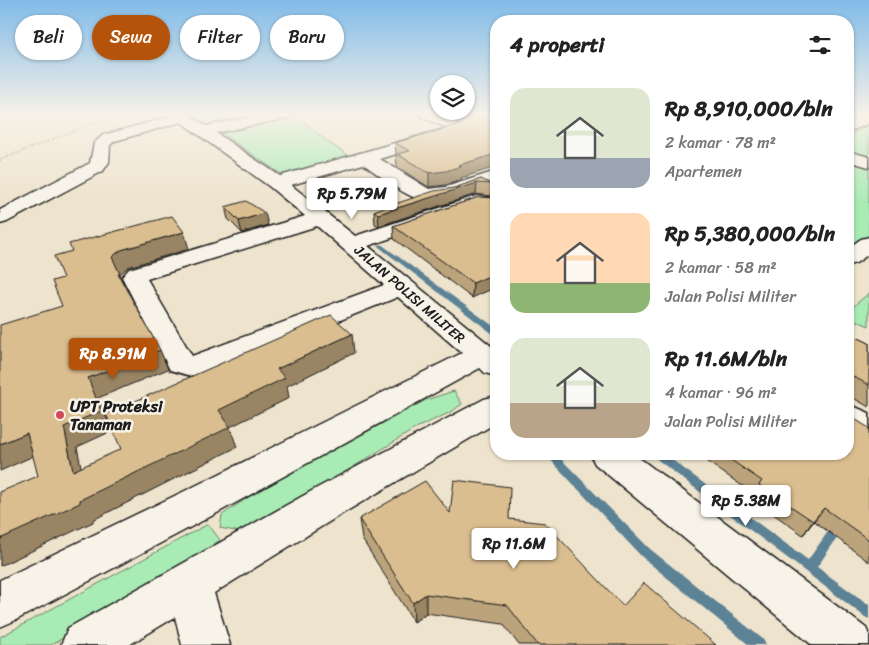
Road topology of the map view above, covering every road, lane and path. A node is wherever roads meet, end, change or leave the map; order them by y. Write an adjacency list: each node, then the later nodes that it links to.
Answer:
1 (40, 144): 7 (path)
2 (102, 144): 16 (street)
3 (224, 144): 12 (street, JALAN POLISI MILITER)
4 (412, 144): 5 (street)
5 (365, 157): 12 (street); 14 (street)
6 (854, 158): 8 (street)
7 (0, 160)
8 (869, 162)
9 (451, 172): 13 (street)
10 (431, 176): 14 (street)
11 (490, 178): 13 (street)
12 (277, 183): 17 (street, JALAN POLISI MILITER)
13 (472, 183): 14 (street)
14 (407, 184)
15 (490, 203): 18 (street)
16 (0, 218)
17 (320, 218): 18 (street, JALAN POLISI MILITER); 21 (street)
18 (352, 244): 21 (street, JALAN POLISI MILITER)
19 (869, 244): 20 (street)
20 (854, 254)
21 (402, 287): 22 (street, JALAN POLISI MILITER)
22 (488, 360): 28 (street)
23 (490, 411): 27 (street)
24 (854, 420): 25 (street)
25 (869, 428)
26 (616, 460): 31 (street)
27 (189, 584): 29 (street); 30 (street)
28 (0, 604)
29 (85, 645)
30 (206, 645)
31 (849, 645)

